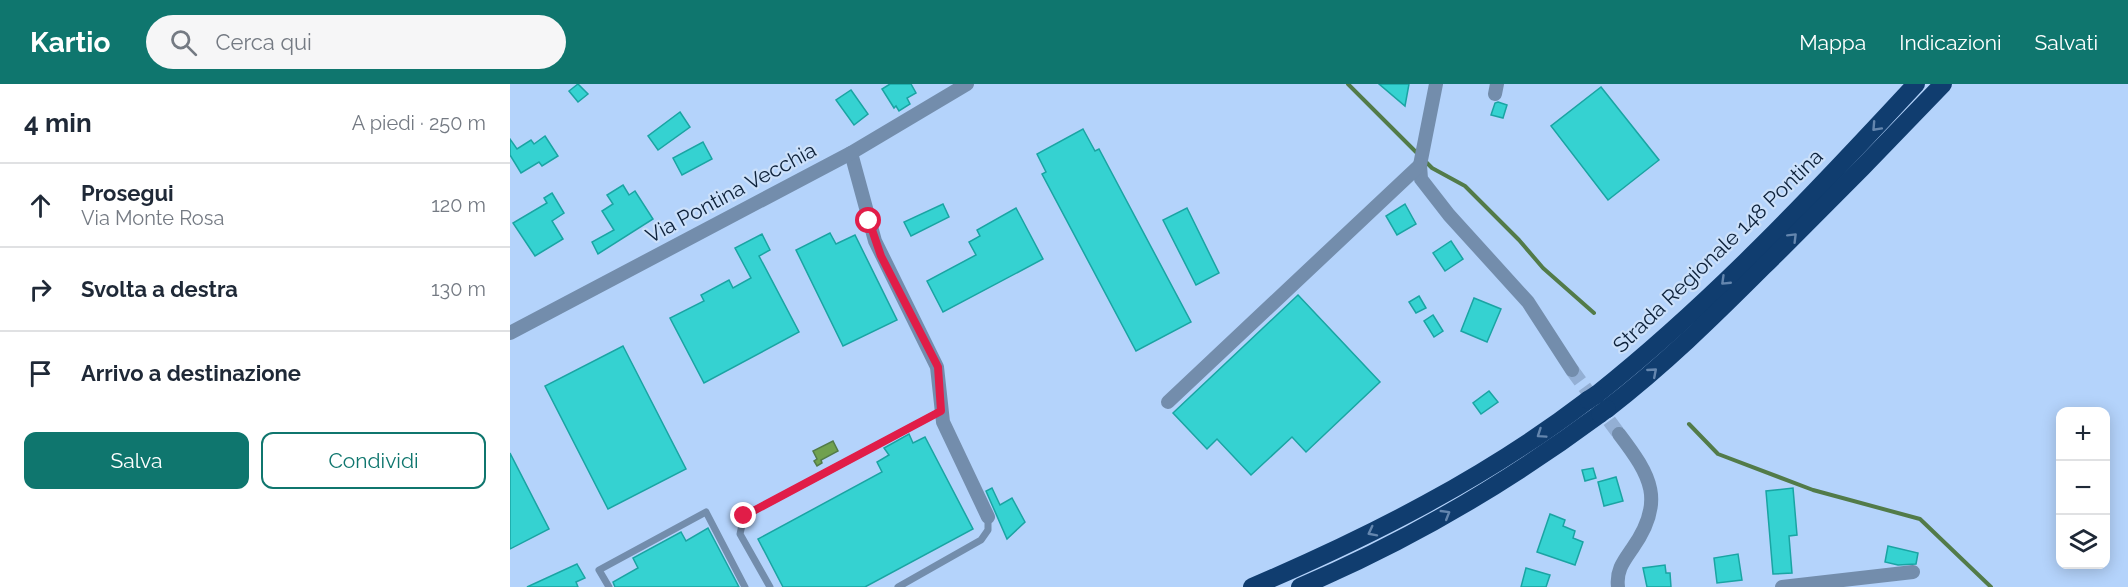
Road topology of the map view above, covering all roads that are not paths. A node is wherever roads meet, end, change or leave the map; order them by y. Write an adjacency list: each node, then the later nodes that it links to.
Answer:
1 (968, 84): 5 (street, Via Pontina Vecchia)
2 (1436, 84): 6 (street)
3 (1916, 84): 10 (highway, Strada Regionale 148 Pontina, one-way to 10)
4 (1943, 84): 10 (highway, Strada Regionale 148 Pontina, one-way to 4)
5 (851, 153): 7 (street, Via Pontina Vecchia); 11 (street)
6 (1420, 165): 8 (street); 9 (street)
7 (510, 333)
8 (1572, 370)
9 (1168, 402)
10 (1598, 404): 19 (highway, Strada Regionale 148 Pontina, one-way to 19); 20 (highway, Strada Regionale 148 Pontina, one-way to 10)
11 (941, 411): 13 (street); 17 (lane)
12 (1619, 434): 21 (street)
13 (988, 517): 18 (lane)
14 (1913, 572): 22 (street)
15 (609, 587): 16 (lane)
16 (745, 587)
17 (770, 587)
18 (898, 587)
19 (1252, 587)
20 (1300, 587)
21 (1618, 587)
22 (1782, 587)

